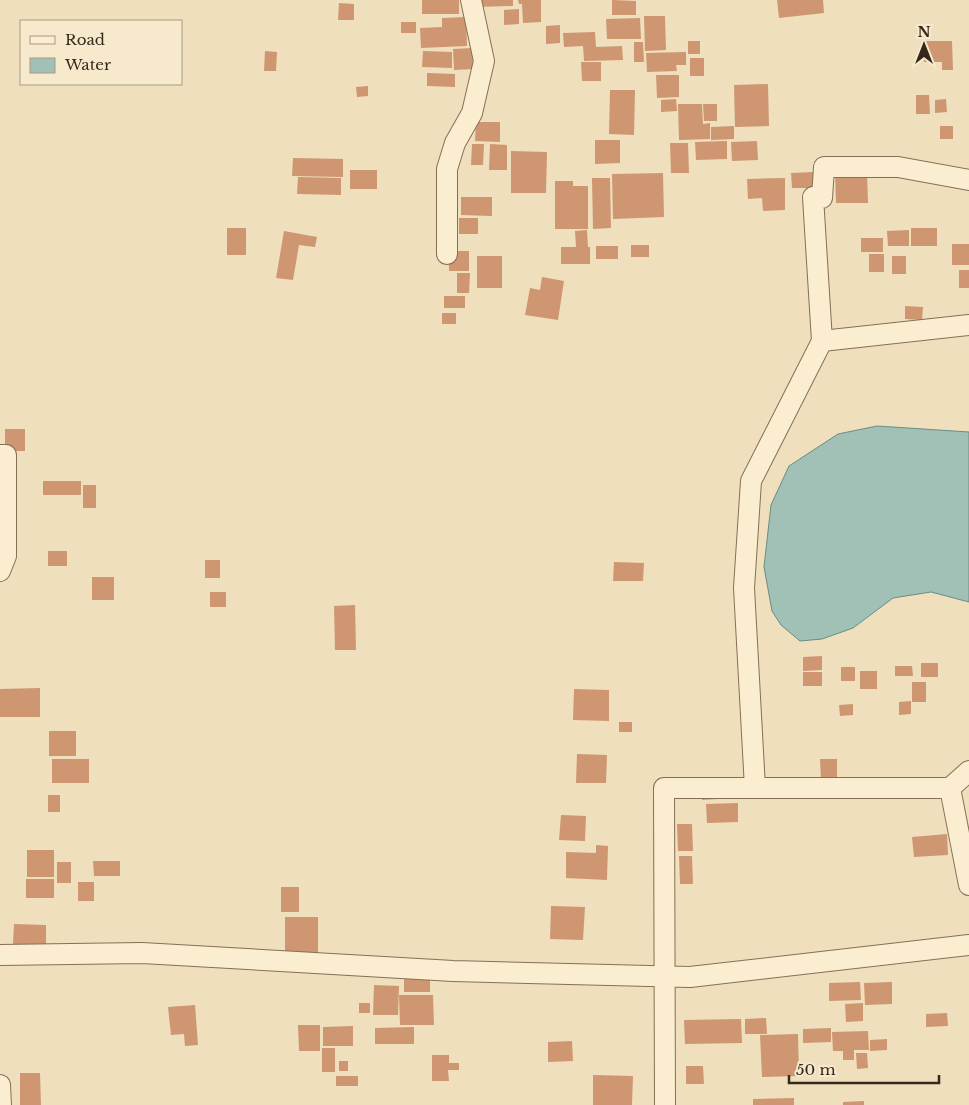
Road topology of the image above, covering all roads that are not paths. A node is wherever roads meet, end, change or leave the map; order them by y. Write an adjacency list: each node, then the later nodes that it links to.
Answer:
1 (471, 0): 3 (street)
2 (969, 180): 5 (street)
3 (447, 254)
4 (969, 325): 5 (street)
5 (822, 341): 9 (street)
6 (0, 455): 7 (street)
7 (0, 571)
8 (969, 771): 10 (street)
9 (755, 788): 10 (street); 14 (street)
10 (950, 788): 11 (street)
11 (969, 885)
12 (969, 945): 14 (street)
13 (0, 954): 14 (street)
14 (664, 976): 17 (street)
15 (0, 1085): 16 (street)
16 (1, 1105)
17 (665, 1105)

